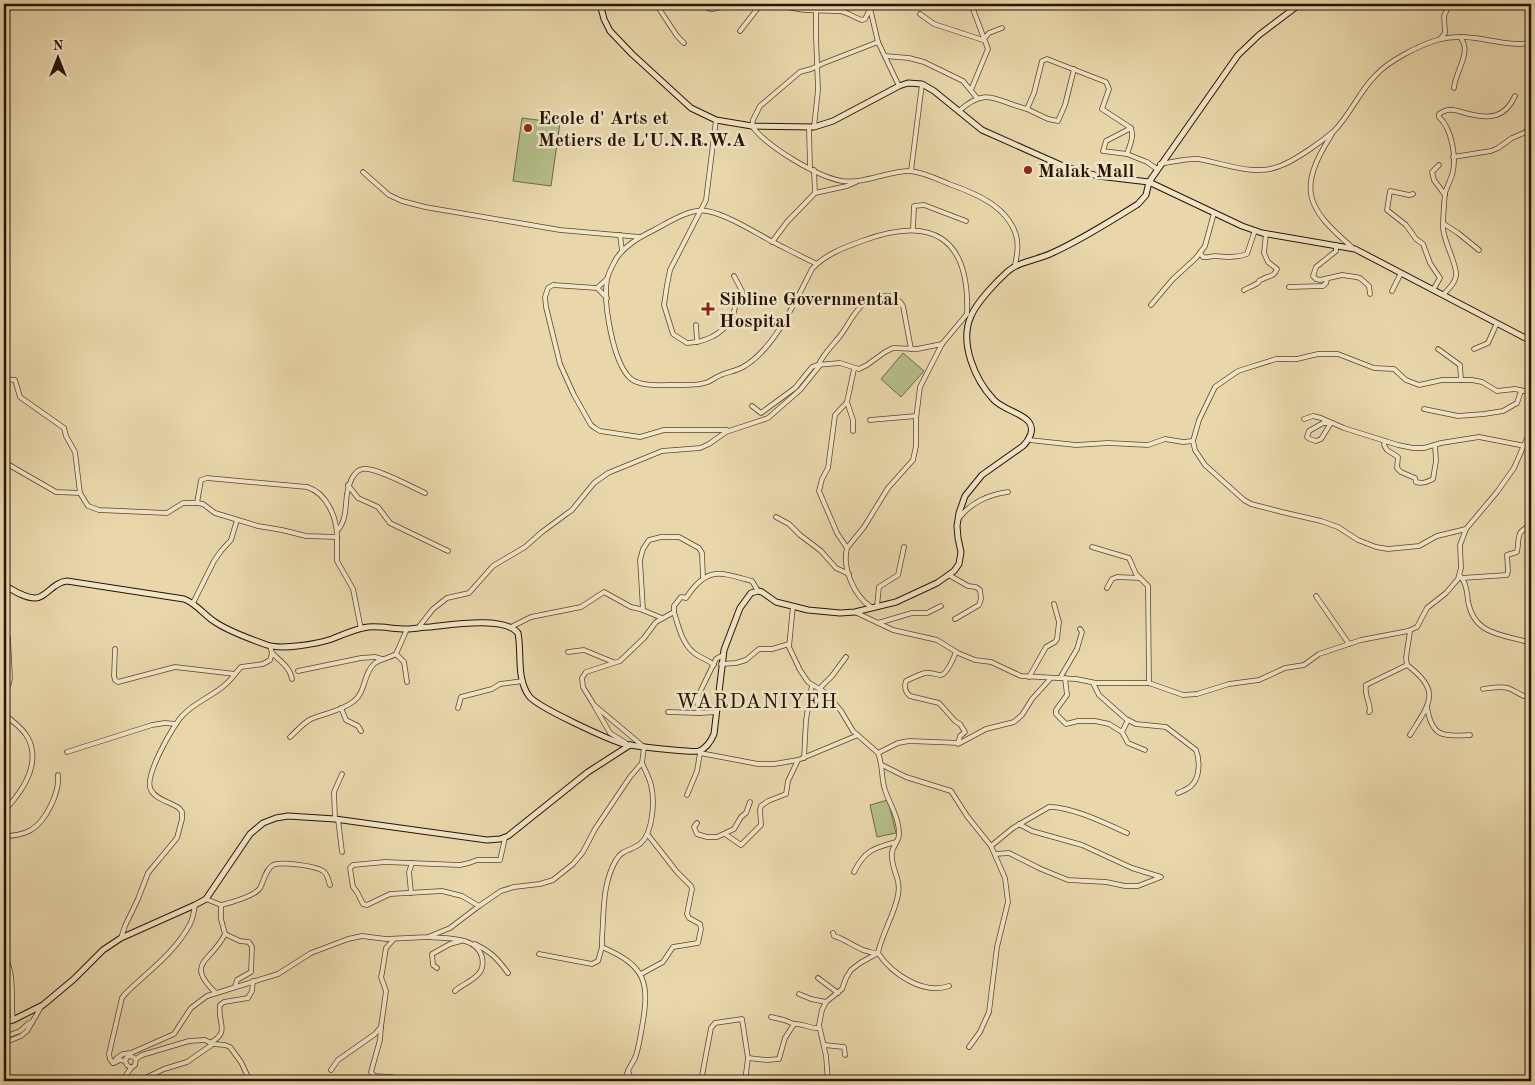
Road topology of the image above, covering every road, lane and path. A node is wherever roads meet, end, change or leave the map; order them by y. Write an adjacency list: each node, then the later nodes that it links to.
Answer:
1 (600, 4): 36 (street)
2 (656, 4): 23 (street)
3 (700, 4): 4 (street)
4 (724, 4)
5 (761, 4): 18 (street)
6 (778, 4): 15 (street)
7 (814, 4): 15 (street)
8 (846, 4): 13 (street)
9 (869, 4): 14 (street)
10 (971, 4): 20 (street)
11 (1300, 4): 45 (street)
12 (1448, 7): 21 (street)
13 (842, 11): 14 (street); 15 (street)
14 (869, 11): 22 (street)
15 (816, 12): 26 (street)
16 (920, 14): 20 (street)
17 (1002, 28): 20 (street)
18 (740, 31)
19 (1460, 37): 21 (street); 24 (street); 30 (street)
20 (983, 40): 31 (street)
21 (1439, 40): 41 (street)
22 (878, 42): 25 (street); 26 (street)
23 (684, 43)
24 (1531, 43)
25 (884, 56): 29 (street); 31 (street)
26 (818, 66): 37 (street); 39 (street)
27 (1074, 69): 34 (street); 34 (street); 40 (street)
28 (922, 84): 29 (street); 35 (street); 47 (street)
29 (899, 86): 39 (street)
30 (1454, 88)
31 (971, 90): 33 (street)
32 (1515, 96): 43 (street)
33 (976, 98): 34 (street); 35 (street)
34 (1027, 109)
35 (958, 111): 50 (street)
36 (716, 120): 37 (street); 54 (street)
37 (752, 126): 39 (street); 46 (street)
38 (1529, 126): 43 (street)
39 (812, 127): 46 (street)
40 (1131, 128): 42 (street); 42 (street)
41 (1334, 130): 45 (street); 65 (street)
42 (1127, 154): 45 (street)
43 (1453, 158): 53 (street)
44 (1439, 165): 53 (street)
45 (1159, 167): 50 (street)
46 (812, 169): 49 (street); 51 (street)
47 (911, 171): 49 (street); 70 (street)
48 (363, 172): 61 (street)
49 (857, 181): 51 (street)
50 (1149, 182): 55 (street); 70 (street)
51 (815, 193): 63 (street)
52 (1413, 194): 78 (street)
53 (1445, 195): 57 (street)
54 (701, 211): 62 (street); 63 (street); 88 (street)
55 (1214, 213): 59 (street); 68 (street)
56 (966, 221): 58 (street)
57 (1444, 224): 66 (street); 81 (street)
58 (913, 230): 69 (street); 84 (street)
59 (1255, 230): 60 (street); 68 (street)
60 (1266, 234): 64 (street); 77 (street)
61 (620, 235): 62 (street); 67 (street)
62 (640, 236): 67 (street)
63 (772, 242): 69 (street)
64 (1336, 245): 65 (street); 73 (street)
65 (1354, 249): 71 (street)
66 (1479, 250)
67 (622, 251): 74 (street)
68 (1200, 253): 83 (street)
69 (817, 264): 82 (street)
70 (1015, 266): 84 (street)
71 (1401, 273): 78 (street); 79 (street)
72 (734, 276): 88 (street)
73 (1327, 279): 75 (street); 80 (street)
74 (607, 280): 76 (street); 82 (street)
75 (1289, 286)
76 (597, 288): 82 (street); 108 (street)
77 (1244, 290)
78 (1433, 290): 81 (street)
79 (1392, 291)
80 (1370, 294)
81 (1443, 295): 85 (street)
82 (607, 298)
83 (1151, 305)
84 (969, 315): 89 (street); 110 (street)
85 (1497, 323): 87 (street); 92 (street)
86 (696, 324): 88 (street)
87 (1531, 341)
88 (697, 342)
89 (942, 344): 90 (street); 104 (street)
90 (910, 349): 93 (street); 94 (street)
91 (1438, 349): 96 (street)
92 (1474, 349)
93 (820, 364): 94 (street); 102 (street); 108 (street)
94 (854, 369): 100 (street)
95 (4, 379): 118 (street)
96 (1461, 380): 98 (street); 111 (street)
97 (1531, 385): 99 (street)
98 (1521, 390): 99 (street); 103 (street)
99 (1529, 392): 101 (street)
100 (847, 402): 109 (street); 129 (street)
101 (1531, 403): 114 (street)
102 (752, 406)
103 (1424, 409)
104 (916, 416): 106 (street); 129 (street)
105 (1304, 419): 107 (street)
106 (870, 420)
107 (1331, 422): 107 (street); 112 (street)
108 (729, 430): 154 (street)
109 (853, 431)
110 (1029, 440): 111 (street); 123 (street)
111 (1193, 441): 126 (street)
112 (1384, 441): 113 (street); 113 (street)
113 (1435, 445): 114 (street)
114 (1525, 446): 126 (street)
115 (4, 462): 118 (street)
116 (348, 485): 119 (street); 125 (street); 131 (street)
117 (1008, 492): 123 (street)
118 (80, 493): 120 (street)
119 (425, 493)
120 (197, 503): 122 (street); 125 (street)
121 (776, 517): 132 (street)
122 (237, 520): 127 (street); 141 (street)
123 (958, 520): 133 (street)
124 (1531, 525): 134 (street)
125 (337, 530): 127 (street)
126 (1466, 530): 134 (street)
127 (337, 537): 155 (street)
128 (1092, 547): 136 (street)
129 (847, 548): 132 (street)
130 (904, 548): 145 (street)
131 (448, 551)
132 (849, 574): 145 (street)
133 (949, 575): 145 (street); 150 (street)
134 (1461, 577): 157 (street); 159 (street)
135 (702, 578): 139 (street); 146 (street); 147 (street)
136 (1140, 578): 138 (street); 182 (street)
137 (4, 585): 141 (street)
138 (1107, 588)
139 (758, 591): 143 (street); 167 (street)
140 (1316, 596): 161 (street)
141 (193, 603): 162 (street)
142 (1054, 604): 176 (street)
143 (793, 606): 148 (street); 160 (street)
144 (941, 606): 151 (street)
145 (874, 607): 148 (street)
146 (643, 610): 149 (street); 152 (street)
147 (674, 612): 149 (street); 172 (street)
148 (855, 612): 151 (street)
149 (662, 618): 170 (street)
150 (955, 619)
151 (878, 623): 165 (street)
152 (511, 627): 154 (street); 180 (street)
153 (406, 628): 154 (street); 155 (street); 166 (street)
154 (418, 628)
155 (361, 629): 162 (street)
156 (1080, 629): 178 (street)
157 (1410, 631): 161 (street); 173 (street)
158 (8, 638): 189 (street)
159 (1531, 643)
160 (788, 644): 171 (street); 185 (street)
161 (1350, 644): 182 (street)
162 (271, 648): 175 (street); 179 (street)
163 (115, 649): 175 (street)
164 (568, 652): 170 (street)
165 (956, 652): 176 (street); 208 (street)
166 (396, 654): 169 (street); 181 (street)
167 (723, 655): 171 (street); 172 (street)
168 (846, 657): 187 (street)
169 (382, 659): 174 (street); 193 (street)
170 (613, 662): 191 (street)
171 (721, 664): 196 (street)
172 (714, 665): 198 (street)
173 (1407, 665): 186 (street); 192 (street)
174 (298, 671)
175 (235, 674): 201 (street)
176 (1029, 677): 177 (street)
177 (1051, 678): 178 (street); 208 (street)
178 (1063, 678): 184 (street); 203 (street)
179 (292, 679)
180 (523, 681): 194 (street); 209 (street)
181 (407, 682)
182 (1149, 682): 184 (street)
183 (1362, 682): 186 (street)
184 (1093, 683): 200 (street)
185 (812, 685): 187 (street); 215 (street)
186 (1366, 686): 197 (street)
187 (820, 688): 204 (street)
188 (1483, 689): 190 (street)
189 (4, 691)
190 (1531, 698)
191 (594, 705): 209 (street); 210 (street)
192 (1427, 707): 205 (street); 206 (street)
193 (341, 708): 202 (street); 207 (street)
194 (458, 708)
195 (668, 712): 198 (street)
196 (717, 712): 198 (street); 213 (street)
197 (1369, 712)
198 (699, 713)
199 (4, 714): 224 (street)
200 (1128, 720): 203 (street); 221 (street)
201 (176, 724): 212 (street); 248 (street)
202 (361, 731)
203 (1122, 732): 211 (street)
204 (858, 735): 214 (street); 215 (street)
205 (1410, 735)
206 (1470, 735)
207 (290, 738)
208 (958, 744): 214 (street)
209 (630, 745): 210 (street); 232 (street)
210 (644, 746): 213 (street); 217 (street)
211 (1145, 750)
212 (68, 752)
213 (699, 752): 216 (street); 222 (street)
214 (878, 753): 218 (street)
215 (804, 758): 216 (street)
216 (798, 760): 229 (street)
217 (642, 763): 230 (street); 244 (street)
218 (882, 765): 233 (street); 234 (street)
219 (342, 774): 225 (street)
220 (58, 775): 231 (street)
221 (1178, 793)
222 (687, 796)
223 (750, 802): 229 (street)
224 (4, 811)
225 (337, 819): 232 (street); 235 (street); 241 (street)
226 (697, 824): 229 (street)
227 (1019, 824): 228 (street); 234 (street); 236 (street)
228 (1127, 833)
229 (725, 834)
230 (648, 835): 251 (street); 257 (street)
231 (4, 836)
232 (505, 838): 237 (street)
233 (896, 842): 238 (street); 252 (street)
234 (991, 846): 236 (street)
235 (342, 852)
236 (995, 854): 281 (street)
237 (412, 864): 240 (street); 240 (street)
238 (854, 872)
239 (330, 885): 243 (street)
240 (411, 893): 244 (street)
241 (206, 899): 242 (street); 243 (street)
242 (195, 905): 248 (street); 286 (street)
243 (221, 905): 246 (street)
244 (479, 906): 247 (street)
245 (833, 933): 252 (street)
246 (225, 934): 261 (street); 265 (street)
247 (428, 937): 249 (street); 250 (street)
248 (121, 938): 269 (street)
249 (394, 939): 259 (street); 275 (street)
250 (463, 941): 255 (street); 256 (street); 264 (street)
251 (602, 947): 253 (street); 257 (street)
252 (878, 953): 262 (street); 266 (street)
253 (539, 954)
254 (4, 955): 271 (street)
255 (437, 968)
256 (508, 973)
257 (641, 974): 289 (street)
258 (818, 978): 266 (street)
259 (253, 981): 260 (street); 263 (street)
260 (247, 982): 261 (street); 263 (street)
261 (235, 986): 265 (street)
262 (949, 986)
263 (252, 991): 279 (street)
264 (455, 991)
265 (216, 993): 286 (street)
266 (838, 993): 268 (street)
267 (798, 994): 268 (street)
268 (826, 1002): 276 (street)
269 (43, 1005): 271 (street); 273 (street)
270 (770, 1017): 274 (street)
271 (13, 1020): 272 (street)
272 (4, 1022)
273 (32, 1022): 277 (street); 278 (street)
274 (794, 1024): 276 (street); 283 (street)
275 (381, 1027): 288 (street); 293 (street)
276 (819, 1028): 280 (street)
277 (4, 1037)
278 (4, 1042)
279 (212, 1043): 284 (street); 291 (street); 292 (street)
280 (824, 1046): 282 (street); 298 (street)
281 (969, 1047)
282 (845, 1055)
283 (748, 1058): 296 (street); 297 (street)
284 (136, 1059): 285 (street); 287 (street)
285 (125, 1061): 286 (street); 287 (street)
286 (113, 1063)
287 (131, 1068): 290 (street)
288 (331, 1070)
289 (628, 1071): 294 (street); 295 (street)
290 (122, 1081)
291 (139, 1081)
292 (250, 1081)
293 (406, 1081)
294 (624, 1081)
295 (632, 1081)
296 (701, 1081)
297 (745, 1081)
298 (828, 1081)

